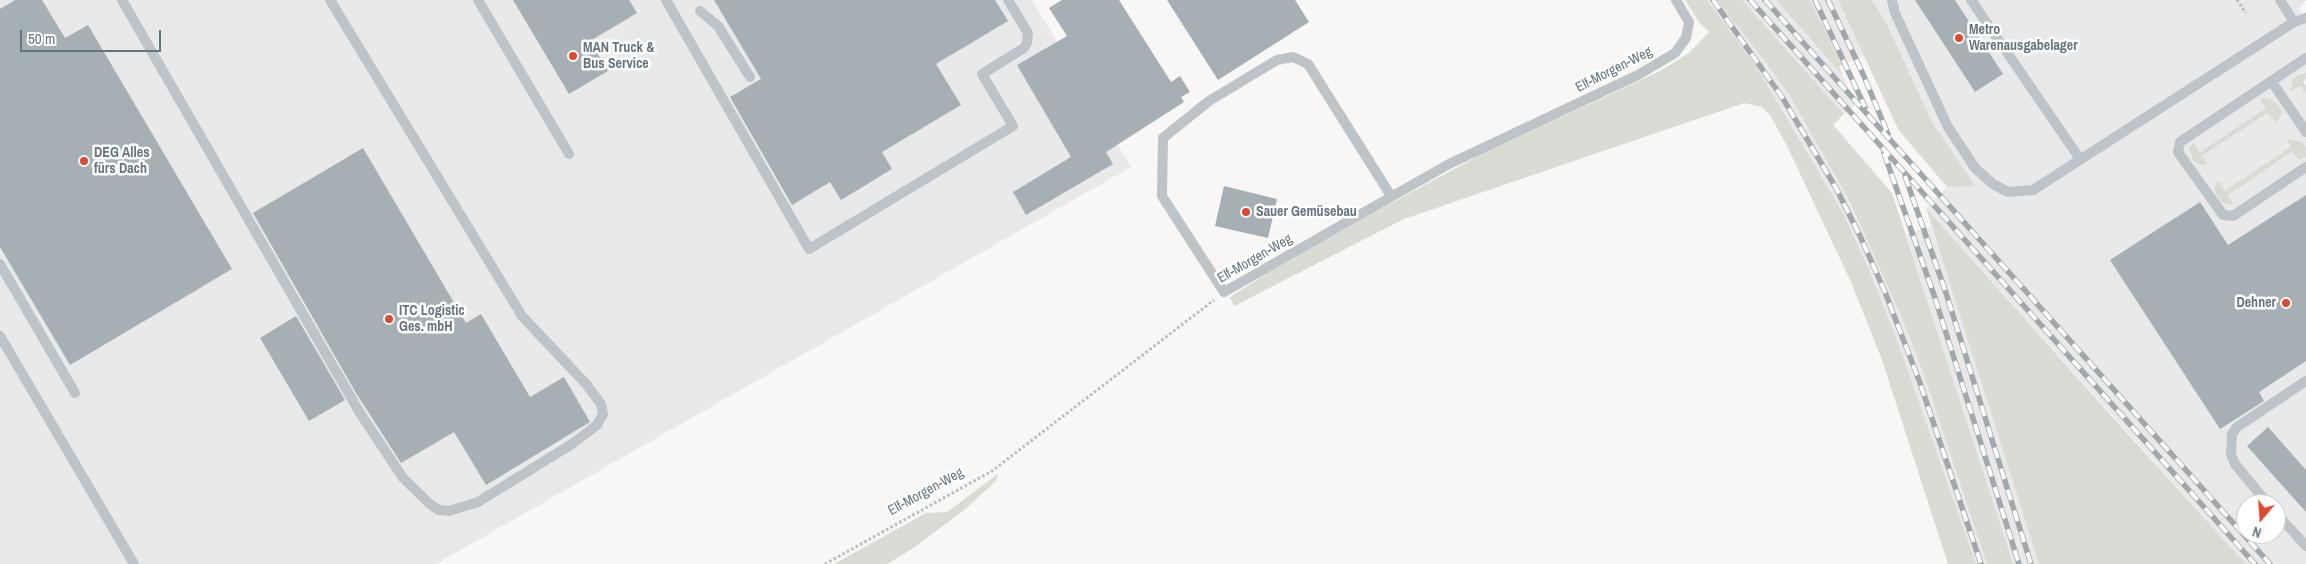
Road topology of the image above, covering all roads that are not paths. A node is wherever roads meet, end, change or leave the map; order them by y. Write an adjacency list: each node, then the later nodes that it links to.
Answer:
1 (122, 0): 2 (lane)
2 (330, 0)
3 (478, 0): 18 (lane)
4 (666, 0): 5 (lane)
5 (1008, 0)
6 (1676, 0): 21 (lane, Elf-Morgen-Weg)
7 (1892, 0): 19 (lane)
8 (1971, 0): 19 (lane)
9 (2294, 0): 10 (lane)
10 (2283, 4): 13 (lane)
11 (700, 11): 15 (lane)
12 (2306, 18): 13 (lane)
13 (2294, 22): 19 (lane)
14 (2306, 58): 16 (lane)
15 (750, 77)
16 (2272, 82): 17 (lane); 20 (lane)
17 (2306, 132)
18 (569, 154)
19 (2080, 160)
20 (2306, 168)
21 (1391, 196): 21 (lane, Elf-Morgen-Weg)
22 (0, 264): 25 (lane)
23 (0, 336): 29 (lane)
24 (2306, 381): 26 (lane)
25 (75, 393)
26 (2260, 494)
27 (2286, 524): 28 (lane)
28 (2306, 546)
29 (134, 564)

